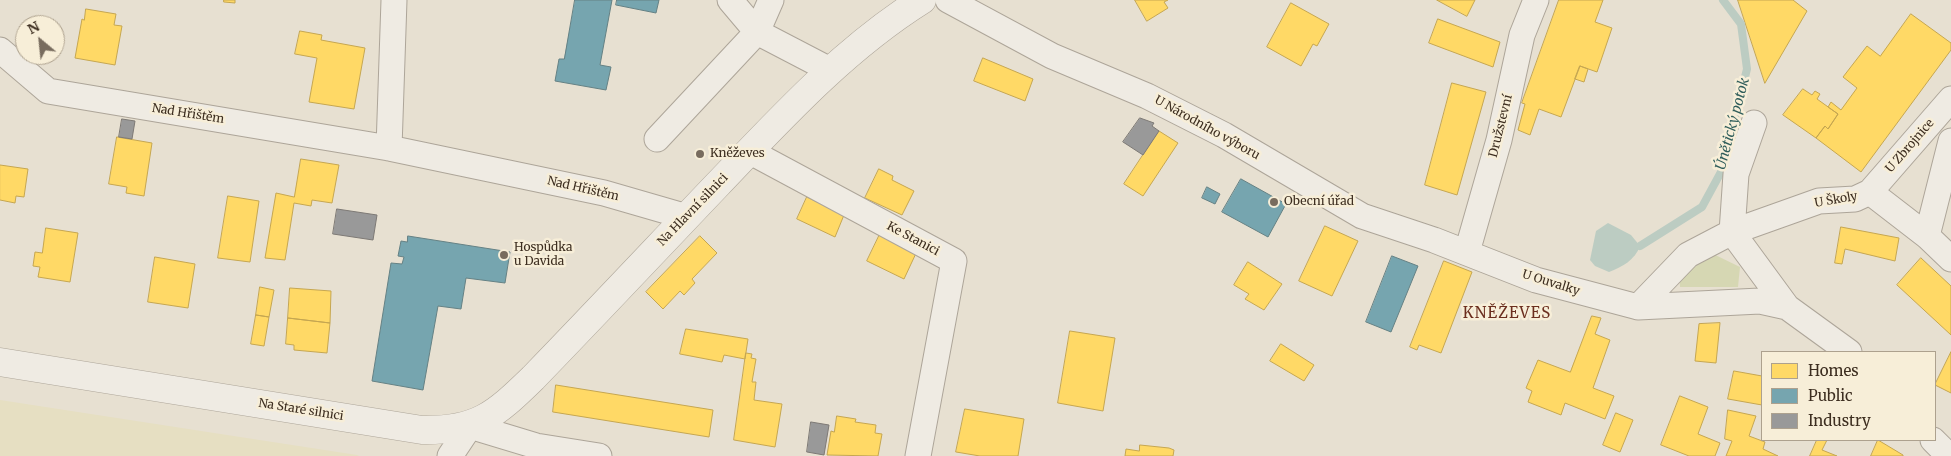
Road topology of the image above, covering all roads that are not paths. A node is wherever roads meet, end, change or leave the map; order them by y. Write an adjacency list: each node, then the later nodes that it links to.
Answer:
1 (394, 0): 14 (street)
2 (730, 0): 7 (street)
3 (771, 0): 7 (street)
4 (922, 0): 9 (street, Na Hlavní silnici)
5 (948, 0): 20 (street, U Národního výboru)
6 (1536, 0): 20 (street, Družstevní)
7 (756, 32): 9 (street); 12 (street)
8 (0, 50): 14 (street, Nad Hřištěm)
9 (830, 70): 15 (street, Na Hlavní silnici)
10 (1951, 99): 16 (street, U Zbrojnice)
11 (1754, 123): 18 (street)
12 (657, 139)
13 (1951, 142): 19 (street)
14 (389, 148): 17 (street, Nad Hřištěm)
15 (749, 151): 17 (street, Na Hlavní silnici); 30 (street, Ke Stanici)
16 (1870, 192): 18 (street, U Školy); 19 (street, U Školy)
17 (687, 217): 26 (street, Na Hlavní silnici)
18 (1732, 232): 22 (street); 23 (street, U Ouvalky)
19 (1927, 236): 21 (street, U Školy)
20 (1466, 252): 22 (street, U Ouvalky)
21 (1951, 259)
22 (1638, 307): 23 (street, U Ouvalky)
23 (1787, 307): 24 (street, U Ouvalky)
24 (1848, 351)
25 (0, 362): 26 (street, Na Staré silnici)
26 (470, 426): 28 (street); 29 (street, Na Staré silnici)
27 (1934, 441): 31 (street)
28 (450, 456)
29 (599, 456)
30 (918, 456)
31 (1948, 456)

